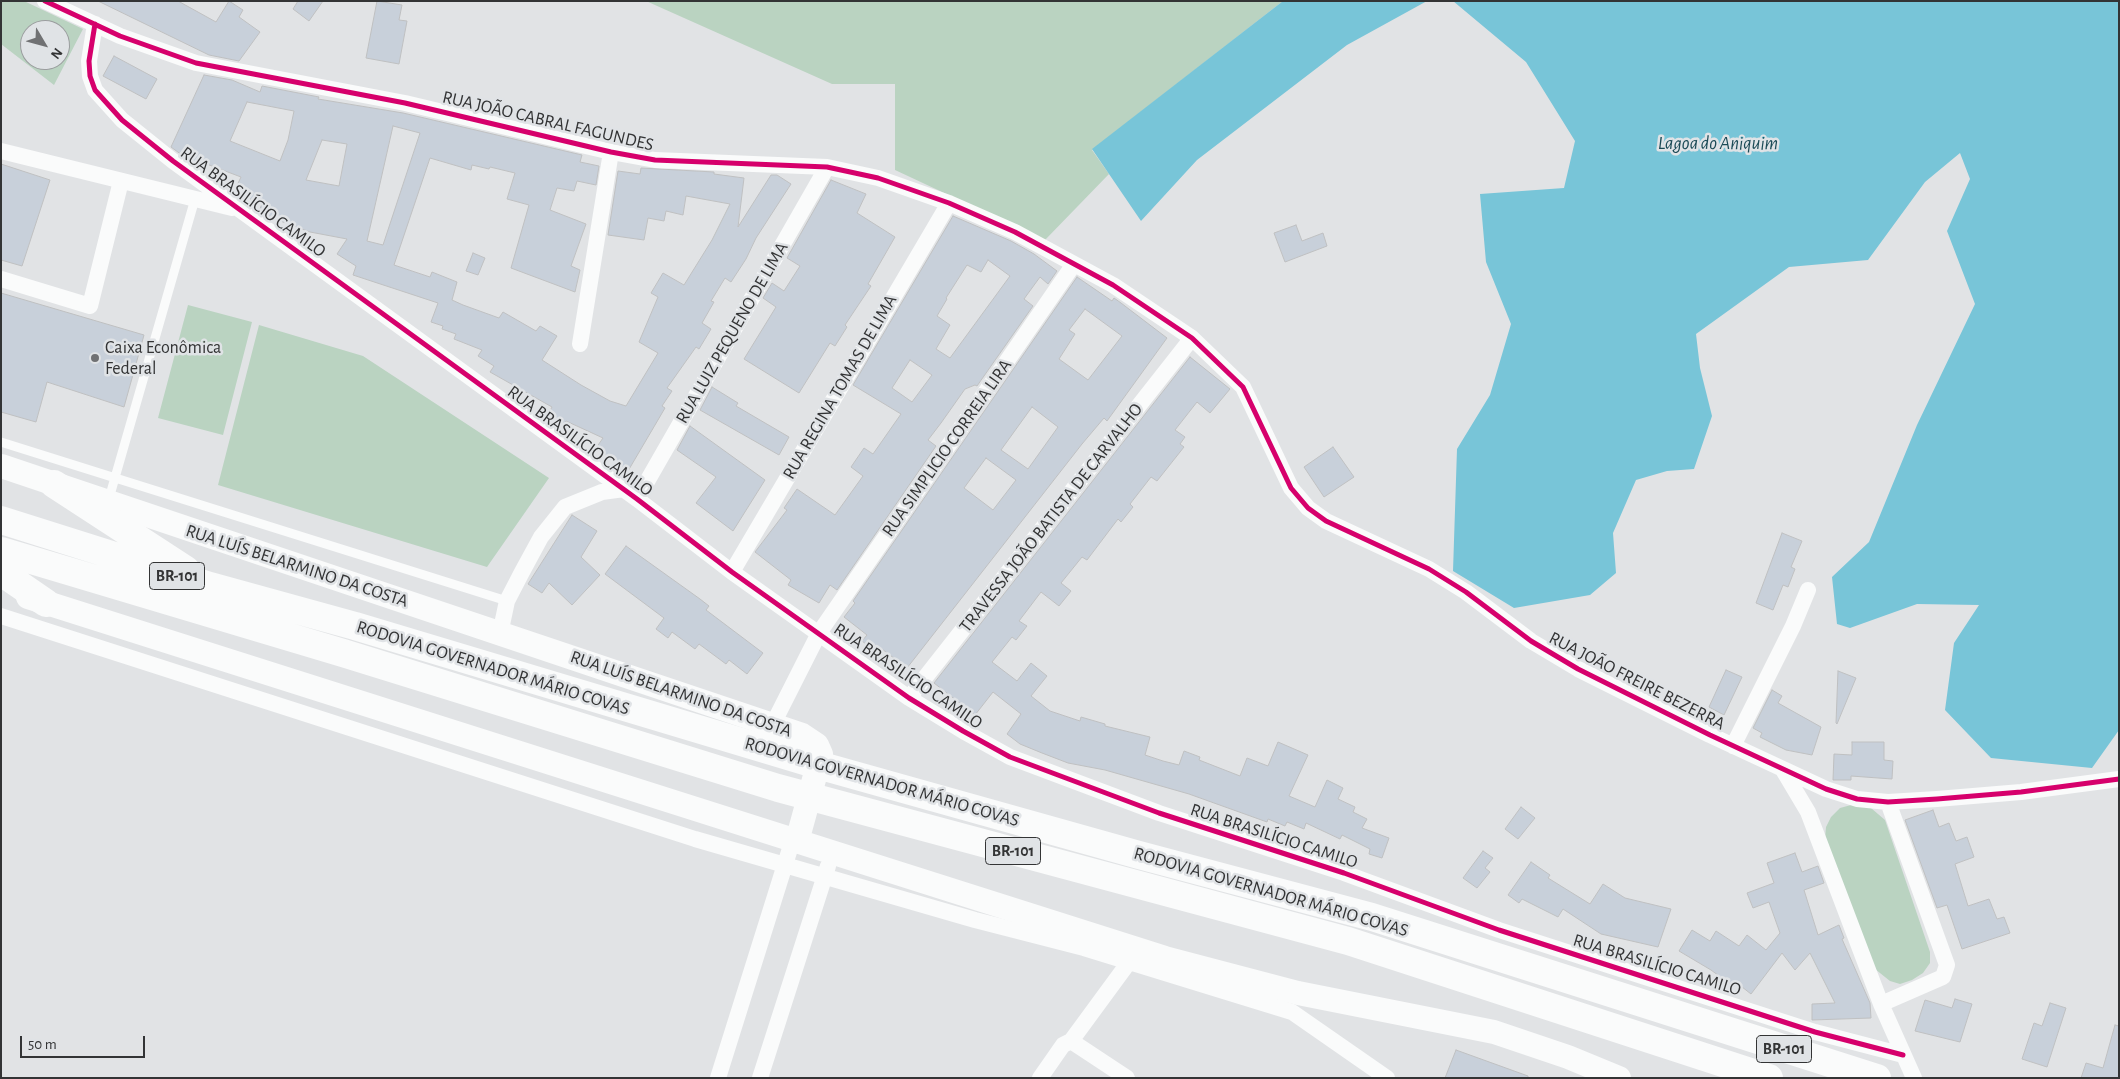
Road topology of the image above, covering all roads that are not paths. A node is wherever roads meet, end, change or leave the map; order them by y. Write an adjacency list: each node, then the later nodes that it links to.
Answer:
1 (45, 1): 2 (street, RUA JOÃO CABRAL FAGUNDES)
2 (95, 24): 4 (street, RUA JOÃO CABRAL FAGUNDES); 9 (street, RUA BRASILÍCIO CAMILO)
3 (1, 151): 6 (street)
4 (611, 152): 5 (street, RUA JOÃO CABRAL FAGUNDES); 13 (street)
5 (827, 167): 8 (street, RUA JOÃO CABRAL FAGUNDES); 19 (street, RUA LUIZ PEQUENO DE LIMA)
6 (121, 181): 7 (street); 11 (street)
7 (195, 199): 9 (street); 17 (lane)
8 (949, 203): 10 (street, RUA JOÃO CABRAL FAGUNDES); 24 (street, RUA REGINA TOMAS DE LIMA)
9 (241, 210): 19 (street, RUA BRASILÍCIO CAMILO)
10 (1074, 264): 12 (street, RUA JOÃO CABRAL FAGUNDES); 31 (street, RUA SIMPLICIO CORREIA LIRA)
11 (1, 279)
12 (1192, 338): 14 (street, RUA JOÃO CABRAL FAGUNDES); 33 (street, TRAVESSA JOÃO BATISTA DE CARVALHO)
13 (580, 344)
14 (1220, 364): 35 (street, RUA JOÃO FREIRE BEZERRA)
15 (1, 442): 17 (lane)
16 (1, 466): 18 (main road, RUA LUÍS BELARMINO DA COSTA)
17 (115, 478): 20 (lane); 28 (lane)
18 (54, 484): 20 (main road, RUA LUÍS BELARMINO DA COSTA); 25 (highway)
19 (630, 494): 24 (street, RUA BRASILÍCIO CAMILO); 28 (street)
20 (108, 503): 32 (main road, RUA LUÍS BELARMINO DA COSTA)
21 (1, 520): 25 (highway, RODOVIA GOVERNADOR MÁRIO COVAS / BR-101)
22 (1, 551): 53 (highway, RODOVIA GOVERNADOR MÁRIO COVAS / BR-101)
23 (1, 572): 29 (highway)
24 (732, 572): 31 (street, RUA BRASILÍCIO CAMILO)
25 (210, 586): 54 (highway, RODOVIA GOVERNADOR MÁRIO COVAS / BR-101)
26 (1, 588): 29 (main road)
27 (1808, 590): 35 (street)
28 (507, 601): 32 (street)
29 (46, 603): 39 (main road)
30 (1, 616): 41 (street)
31 (819, 632): 33 (street, RUA BRASILÍCIO CAMILO); 34 (street, RUA SIMPLICIO CORREIA LIRA)
32 (500, 634): 34 (main road, RUA LUÍS BELARMINO DA COSTA)
33 (909, 698): 46 (street, RUA BRASILÍCIO CAMILO)
34 (773, 724): 39 (main road, RUA LUÍS BELARMINO DA COSTA)
35 (1733, 746): 36 (street, RUA JOÃO FREIRE BEZERRA)
36 (1782, 768): 38 (street, RUA JOÃO FREIRE BEZERRA); 44 (street)
37 (2119, 779): 38 (street, RUA JOÃO FREIRE BEZERRA)
38 (1888, 802): 44 (street)
39 (793, 840): 40 (main road); 41 (street)
40 (833, 853): 42 (street); 52 (main road)
41 (784, 864): 42 (street); 47 (street)
42 (824, 875): 43 (street); 48 (street)
43 (1130, 962): 45 (street); 51 (street)
44 (1881, 1004): 46 (street)
45 (1071, 1041): 49 (street); 50 (street)
46 (1903, 1055): 55 (street)
47 (718, 1078)
48 (760, 1078)
49 (1040, 1078)
50 (1127, 1078)
51 (1387, 1078)
52 (1619, 1078)
53 (1769, 1078)
54 (1877, 1078)
55 (1914, 1078)

